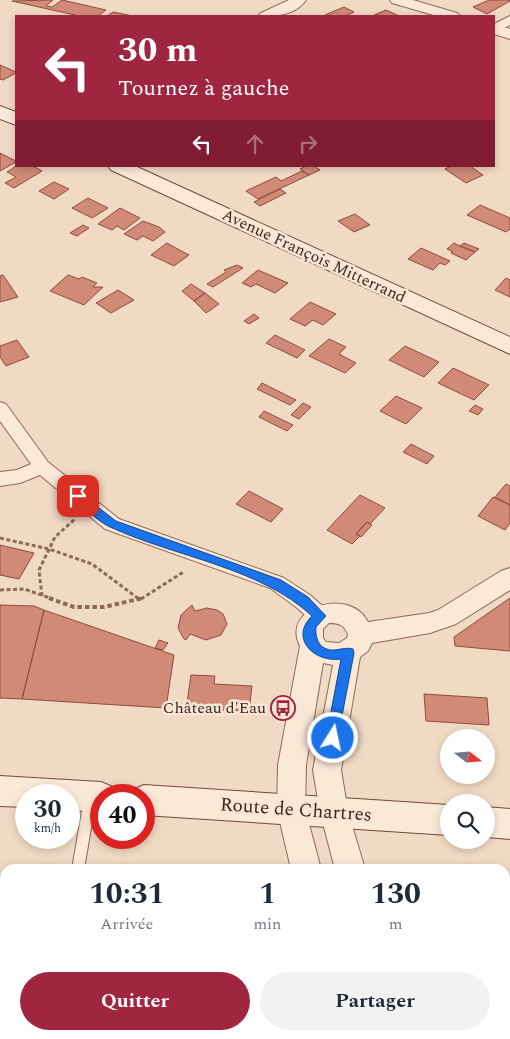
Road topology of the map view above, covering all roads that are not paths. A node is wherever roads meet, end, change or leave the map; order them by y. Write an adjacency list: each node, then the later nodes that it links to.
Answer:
1 (299, 0): 3 (street)
2 (397, 0): 4 (street)
3 (269, 15)
4 (449, 15)
5 (510, 20): 6 (street)
6 (495, 28)
7 (495, 29): 8 (street)
8 (510, 34)
9 (0, 112): 10 (main road)
10 (15, 119)
11 (120, 167): 12 (main road, Avenue François Mitterrand)
12 (510, 346)
13 (0, 408): 14 (street)
14 (42, 467): 15 (street); 17 (street)
15 (0, 479)
16 (510, 578): 18 (street)
17 (320, 616): 18 (street); 19 (street)
18 (354, 643): 19 (street); 24 (street)
19 (313, 645): 23 (street)
20 (0, 791): 21 (main road)
21 (90, 796)
22 (155, 801): 23 (main road, Route de Chartres)
23 (291, 810): 24 (main road, Route de Chartres); 30 (street)
24 (334, 812): 25 (main road, Route de Chartres); 31 (street)
25 (440, 819)
26 (90, 820): 29 (lane)
27 (495, 823): 28 (main road)
28 (510, 824)
29 (79, 864)
30 (305, 864)
31 (349, 864)

